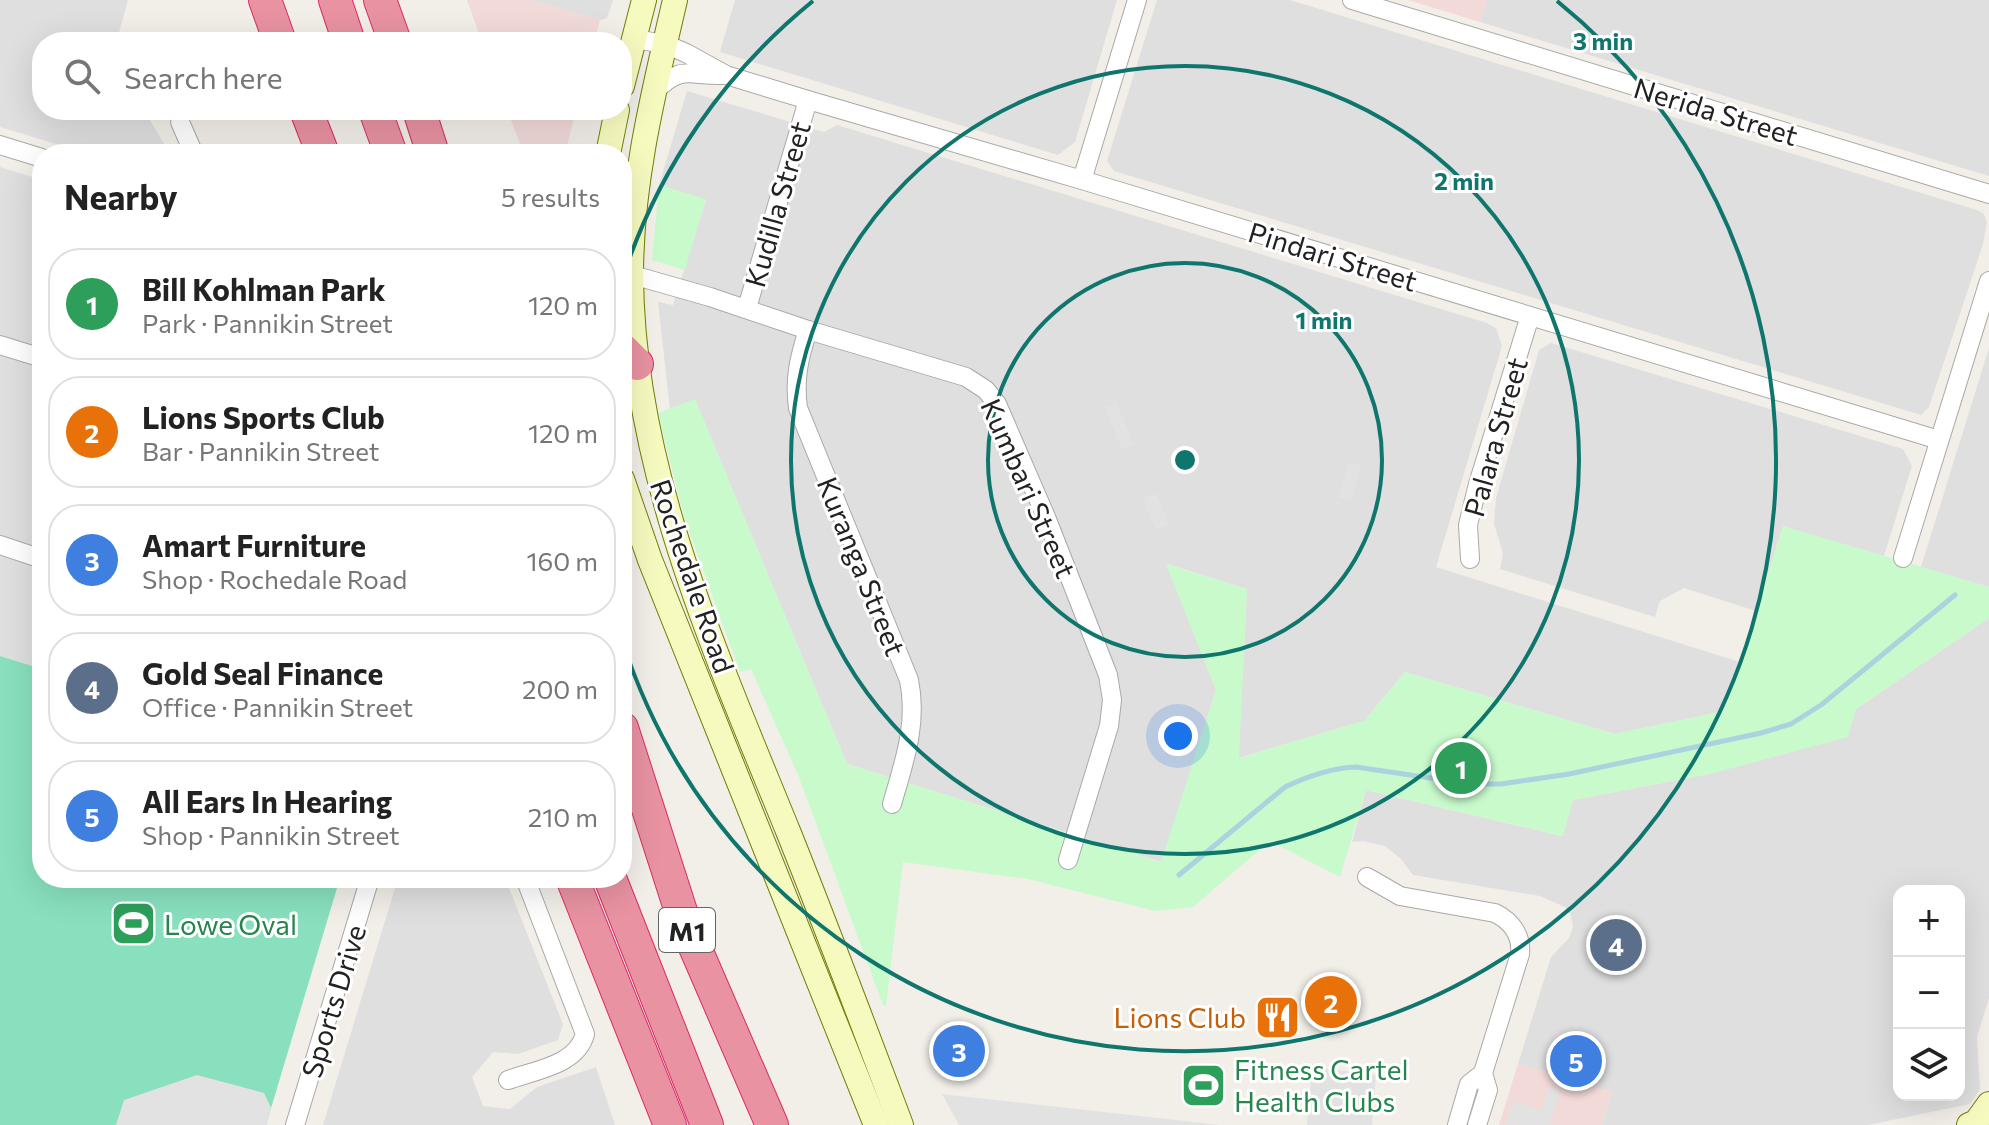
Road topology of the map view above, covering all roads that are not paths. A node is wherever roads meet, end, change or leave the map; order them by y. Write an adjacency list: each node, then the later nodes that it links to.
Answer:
1 (247, 0): 9 (highway)
2 (265, 0): 10 (highway)
3 (335, 0): 11 (highway)
4 (380, 0): 12 (highway)
5 (644, 0): 13 (main road)
6 (675, 0): 14 (main road, Rochedale Road)
7 (1137, 0): 33 (street)
8 (1352, 0): 34 (street, Nerida Street)
9 (258, 32)
10 (276, 32)
11 (346, 32)
12 (391, 32)
13 (634, 39): 14 (street, Pindari Street); 15 (main road)
14 (665, 44): 16 (street, Pindari Street); 17 (main road, Rochedale Road)
15 (632, 47)
16 (726, 75): 17 (street, Pindari Street); 18 (street, Pindari Street)
17 (655, 91): 35 (main road, Rochedale Road)
18 (808, 100): 33 (street, Pindari Street); 38 (street, Kudilla Street)
19 (287, 120): 26 (highway)
20 (310, 120): 27 (highway)
21 (379, 120): 28 (highway)
22 (422, 120): 29 (highway)
23 (615, 120): 30 (main road)
24 (180, 122): 25 (street)
25 (190, 144)
26 (296, 144)
27 (319, 144)
28 (387, 144)
29 (430, 144)
30 (610, 144)
31 (0, 145): 32 (street)
32 (32, 155)
33 (1082, 180): 39 (street, Pindari Street)
34 (1989, 194)
35 (632, 225)
36 (632, 275): 38 (street, Kumbari Street)
37 (1989, 281): 44 (street)
38 (747, 308): 40 (street, Kumbari Street)
39 (1530, 316): 44 (street, Pindari Street); 49 (street, Palara Street)
40 (808, 330): 51 (street, Kuranga Street); 52 (street, Kumbari Street)
41 (0, 345): 42 (street)
42 (32, 355)
43 (632, 369): 61 (main road, Rochedale Road)
44 (1939, 440): 48 (street)
45 (632, 508): 66 (main road, Rochedale Road)
46 (0, 545): 47 (street)
47 (32, 556)
48 (1903, 558)
49 (1470, 559)
50 (632, 759): 65 (highway, M1)
51 (892, 804)
52 (1068, 860)
53 (1367, 877): 58 (street)
54 (367, 888): 62 (street, Sports Drive)
55 (529, 888): 59 (street)
56 (576, 888): 63 (highway)
57 (614, 888): 64 (highway, M1)
58 (1483, 1073): 68 (street); 69 (street)
59 (508, 1080)
60 (1989, 1104): 70 (main road)
61 (897, 1114): 67 (main road, Rochedale Road)
62 (295, 1125)
63 (670, 1125)
64 (707, 1125)
65 (772, 1125)
66 (876, 1125)
67 (911, 1125)
68 (1457, 1125)
69 (1477, 1125)
70 (1969, 1125)

